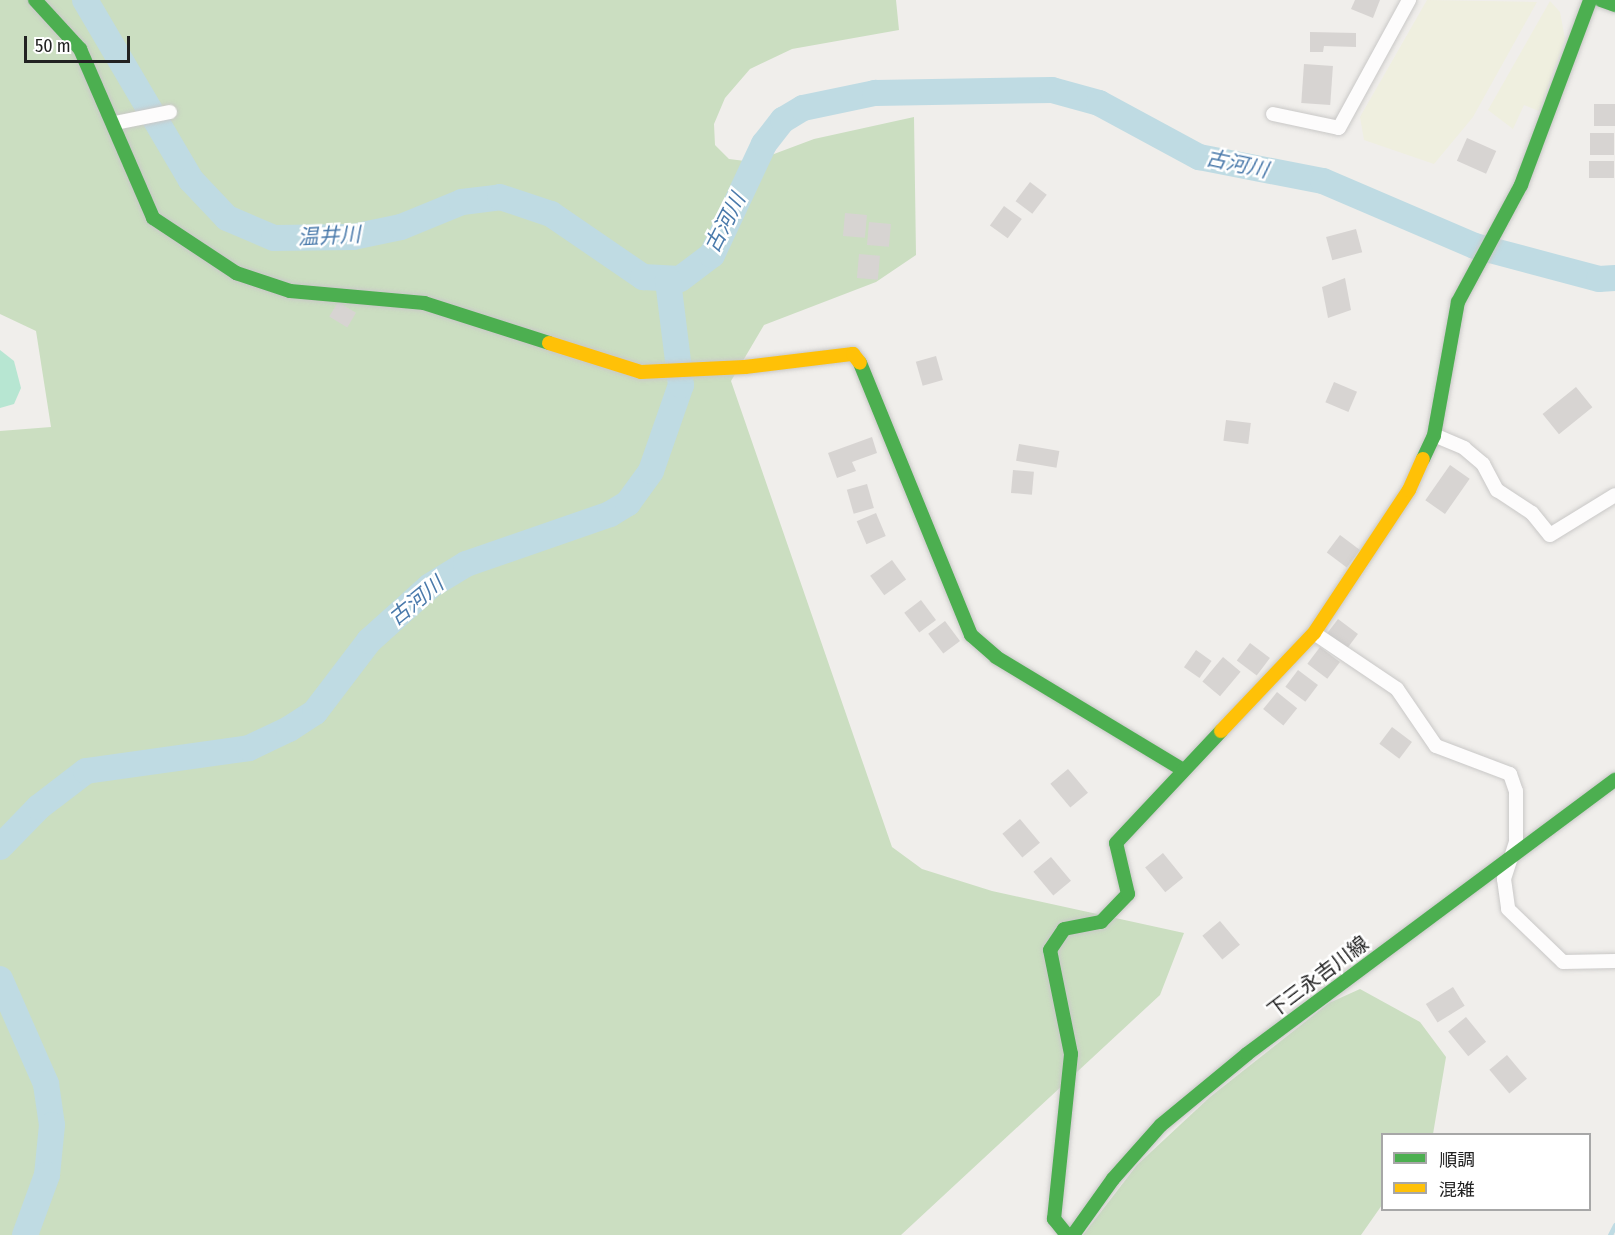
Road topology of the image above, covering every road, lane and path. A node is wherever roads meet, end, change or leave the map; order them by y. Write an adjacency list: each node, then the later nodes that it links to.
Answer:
1 (35, 0): 8 (street)
2 (1409, 0): 7 (street)
3 (1590, 0): 9 (street)
4 (1601, 0): 5 (street)
5 (1615, 5)
6 (170, 112): 8 (street)
7 (1273, 114)
8 (118, 123): 12 (street)
9 (1434, 435): 10 (street); 11 (street)
10 (1615, 495)
11 (1314, 633): 12 (street); 14 (street)
12 (1182, 769): 16 (street)
13 (1615, 780): 14 (street, 下三永吉川線)
14 (1509, 857): 15 (street); 17 (street, 下三永吉川線)
15 (1615, 961)
16 (1066, 1235)
17 (1073, 1235)

